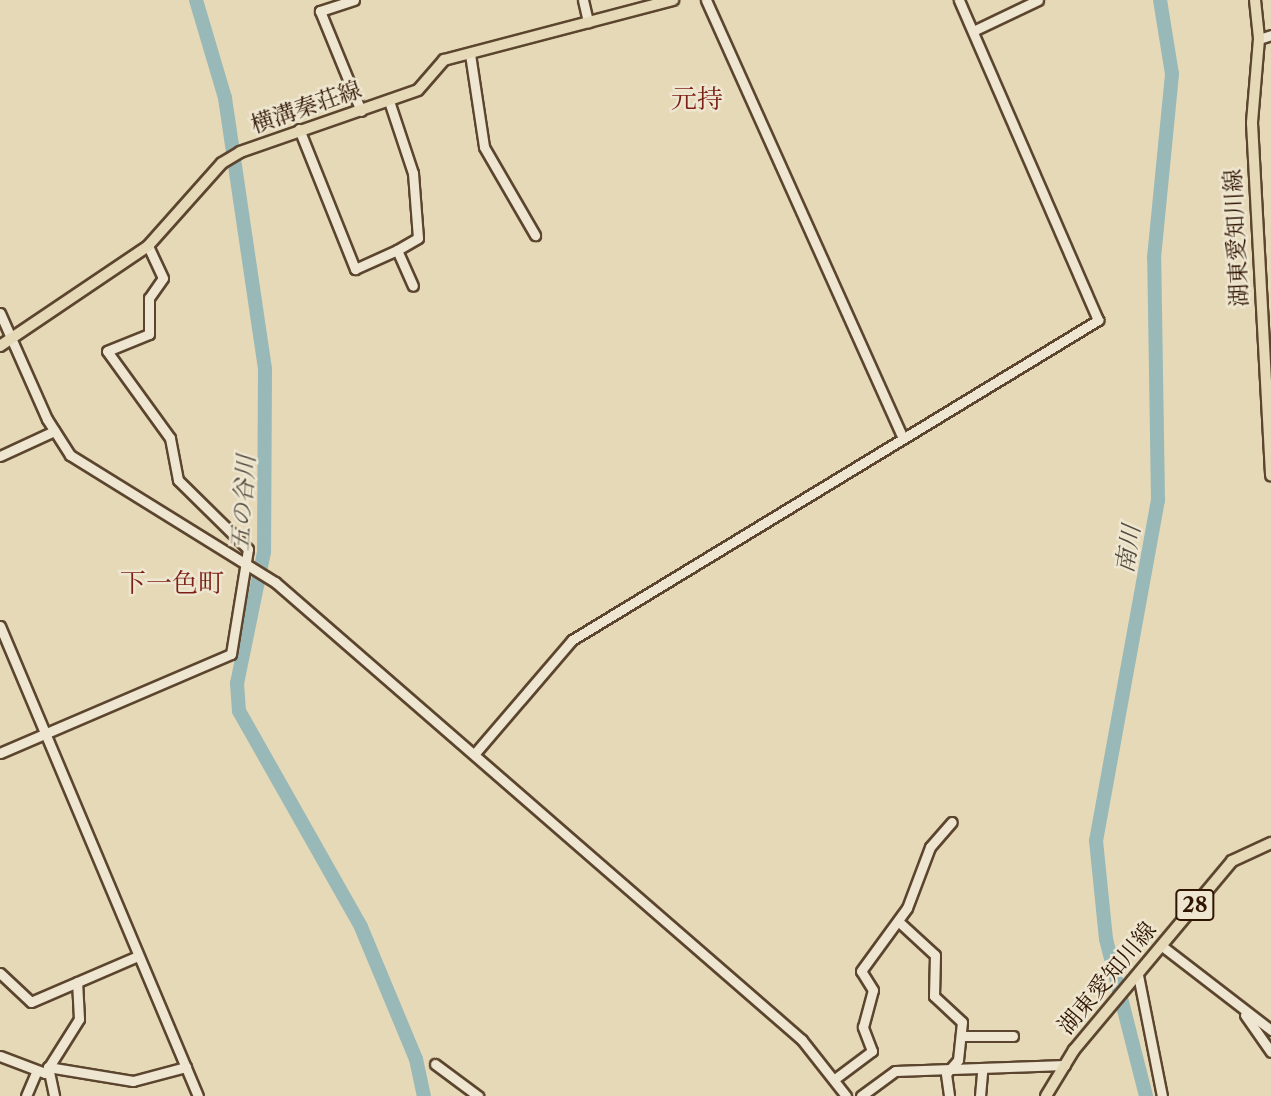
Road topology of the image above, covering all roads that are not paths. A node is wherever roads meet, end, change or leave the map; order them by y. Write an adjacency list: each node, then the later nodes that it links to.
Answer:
1 (354, 0): 14 (street)
2 (583, 0): 8 (street)
3 (673, 0): 8 (main road, 横溝秦荘線)
4 (706, 0): 25 (street)
5 (959, 0): 9 (street)
6 (1038, 0): 9 (street)
7 (1255, 0): 11 (main road, 湖東愛知川線)
8 (588, 22): 12 (main road, 横溝秦荘線)
9 (973, 31): 25 (street)
10 (1271, 35): 11 (street)
11 (1259, 39): 23 (main road, 湖東愛知川線)
12 (470, 54): 13 (main road, 横溝秦荘線); 16 (street)
13 (389, 101): 14 (main road, 横溝秦荘線); 18 (street)
14 (361, 111): 15 (main road, 横溝秦荘線)
15 (299, 129): 17 (main road, 横溝秦荘線); 18 (street)
16 (535, 235)
17 (148, 246): 21 (main road, 横溝秦荘線); 28 (street)
18 (397, 250): 19 (street)
19 (413, 286)
20 (0, 313): 21 (street)
21 (13, 340): 22 (main road, 横溝秦荘線); 24 (street)
22 (0, 346)
23 (1267, 356): 27 (main road, 湖東愛知川線)
24 (54, 431): 26 (street); 28 (street)
25 (903, 438): 31 (street)
26 (1, 452)
27 (1271, 475)
28 (250, 566): 30 (street); 31 (street)
29 (0, 626): 30 (street)
30 (45, 734): 32 (street); 37 (street)
31 (476, 752): 54 (street)
32 (0, 753)
33 (952, 822): 35 (street)
34 (1271, 843): 36 (main road, 湖東愛知川線 / 28)
35 (898, 921): 43 (street); 54 (street)
36 (1162, 946): 39 (main road, 湖東愛知川線 / 28); 41 (street)
37 (138, 956): 40 (street); 49 (street)
38 (0, 972): 40 (street)
39 (1134, 979): 48 (main road, 湖東愛知川線 / 28); 64 (street)
40 (77, 982): 50 (street)
41 (1240, 1007): 42 (street); 45 (street)
42 (1271, 1030)
43 (963, 1036): 44 (street); 51 (street)
44 (1013, 1036)
45 (1271, 1052)
46 (0, 1056): 53 (street)
47 (435, 1064): 58 (street)
48 (1065, 1065): 52 (street); 63 (main road, 湖東愛知川線 / 28)
49 (186, 1067): 50 (street); 57 (street)
50 (48, 1068): 53 (street); 56 (street)
51 (951, 1070): 52 (street); 60 (street); 61 (street)
52 (982, 1071): 62 (street)
53 (36, 1073): 55 (street)
54 (836, 1078): 59 (street)
55 (26, 1096)
56 (54, 1096)
57 (198, 1096)
58 (478, 1096)
59 (846, 1096)
60 (861, 1096)
61 (949, 1096)
62 (980, 1096)
63 (1046, 1096)
64 (1162, 1096)

